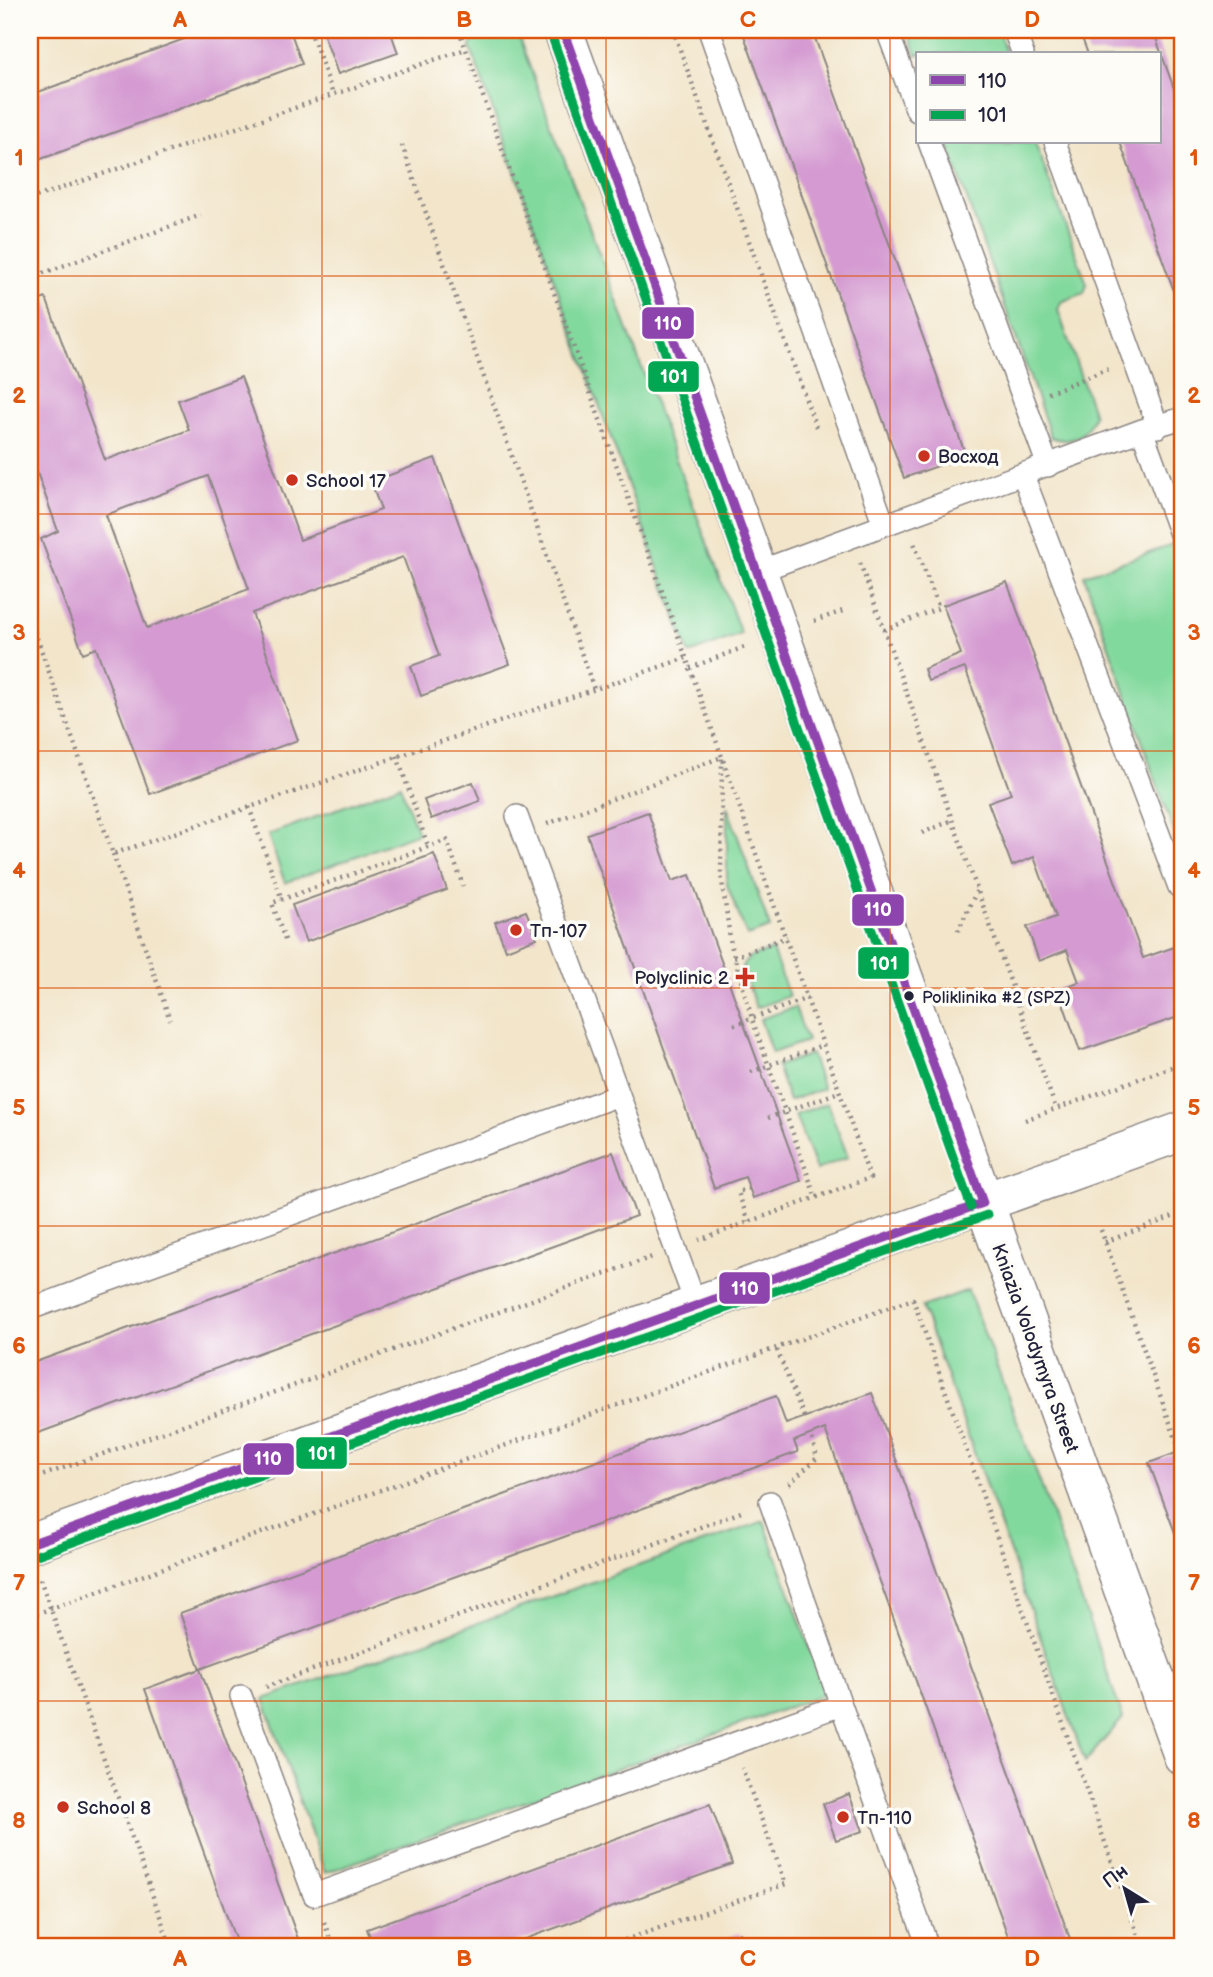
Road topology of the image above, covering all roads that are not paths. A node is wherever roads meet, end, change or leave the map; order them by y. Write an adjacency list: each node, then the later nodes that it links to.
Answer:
1 (562, 30): 15 (main road, Kniazia Volodymyra Street)
2 (709, 30): 13 (lane)
3 (887, 30): 6 (lane)
4 (1014, 30): 5 (lane)
5 (1022, 52)
6 (916, 108)
7 (930, 144): 11 (lane)
8 (1056, 144): 10 (lane)
9 (1183, 418): 10 (lane)
10 (1150, 429): 11 (lane); 14 (lane)
11 (1048, 466): 12 (lane)
12 (1023, 474): 13 (lane); 17 (lane)
13 (894, 522): 15 (lane)
14 (1183, 542)
15 (757, 572): 20 (main road, Kniazia Volodymyra Street)
16 (520, 824): 18 (lane)
17 (1183, 886)
18 (619, 1095): 21 (lane); 22 (lane)
19 (1183, 1130): 20 (main road)
20 (983, 1203): 21 (main road); 27 (main road, Kniazia Volodymyra Street)
21 (696, 1305): 24 (main road)
22 (30, 1309)
23 (770, 1502): 26 (lane)
24 (34, 1558)
25 (241, 1696): 26 (lane)
26 (841, 1705): 28 (lane)
27 (1183, 1756)
28 (928, 1947)

